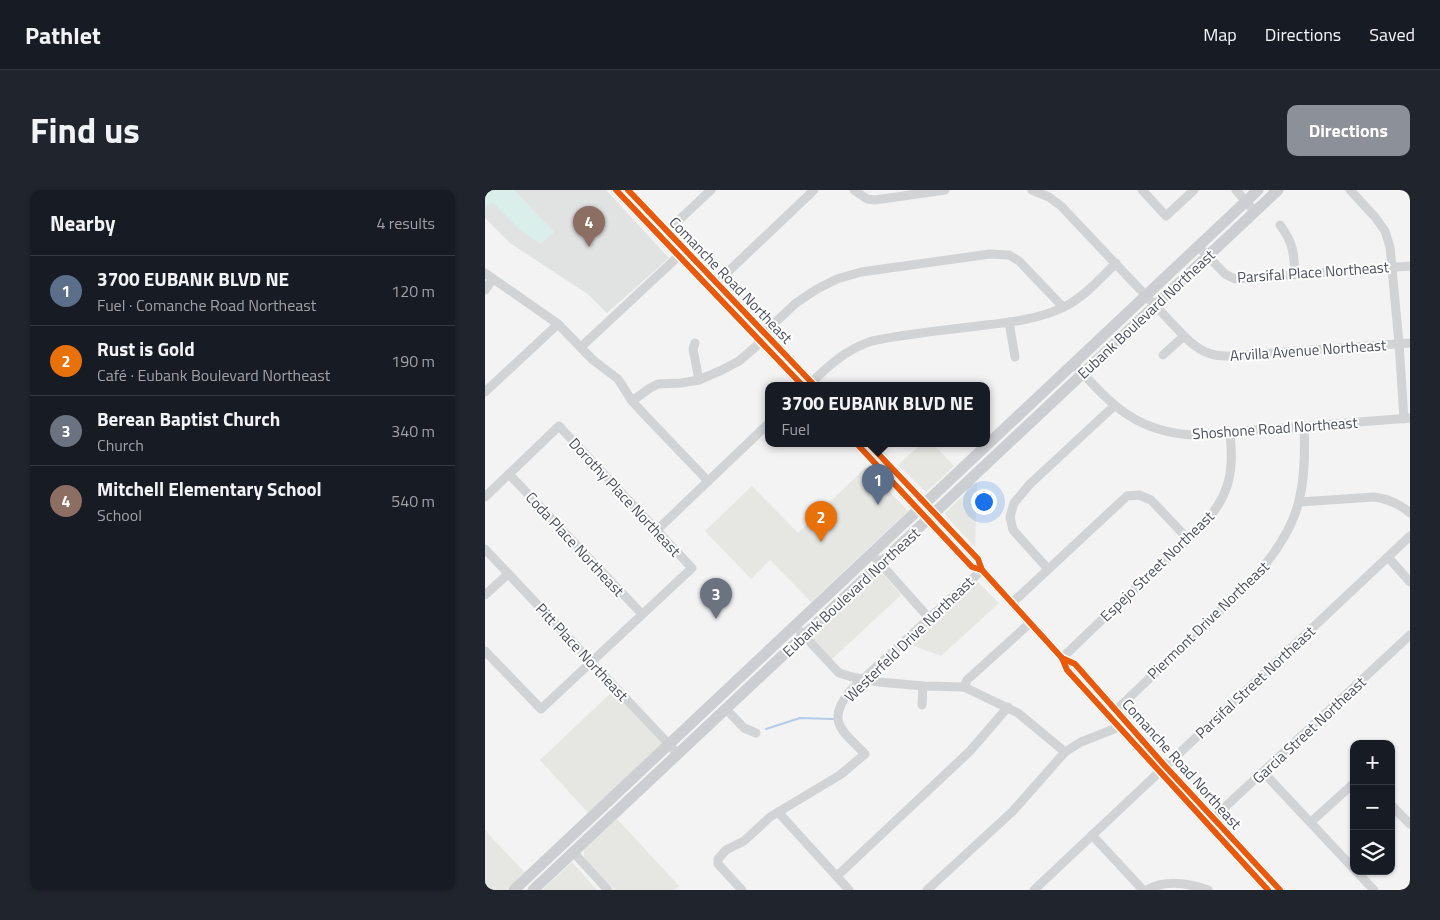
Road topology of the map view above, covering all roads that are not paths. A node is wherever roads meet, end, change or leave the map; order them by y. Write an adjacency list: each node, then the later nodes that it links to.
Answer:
1 (615, 190): 18 (street, Comanche Road Northeast)
2 (628, 190): 18 (street, Comanche Road Northeast)
3 (711, 190): 18 (street)
4 (815, 190): 28 (street)
5 (854, 190): 14 (street)
6 (945, 190): 14 (street)
7 (1032, 190): 22 (street, Arvilla Avenue Northeast)
8 (1142, 190): 9 (street)
9 (1194, 190)
10 (1236, 190): 15 (street)
11 (1258, 190): 15 (main road, Eubank Boulevard Northeast)
12 (1278, 190): 16 (main road, Eubank Boulevard Northeast)
13 (1350, 190): 24 (street)
14 (933, 191)
15 (1246, 201): 16 (street); 19 (main road, Eubank Boulevard Northeast)
16 (1255, 212): 21 (main road, Eubank Boulevard Northeast)
17 (1280, 225): 26 (street)
18 (664, 235): 20 (street, Comanche Road Northeast)
19 (1199, 247): 21 (street, Parsifal Place Northeast); 30 (main road, Eubank Boulevard Northeast)
20 (682, 253): 28 (street, Comanche Road Northeast); 41 (street)
21 (1208, 256): 26 (street, Parsifal Place Northeast); 31 (main road, Eubank Boulevard Northeast)
22 (1116, 263): 30 (street, Arvilla Avenue Northeast); 32 (street)
23 (1410, 266): 24 (street, Parsifal Place Northeast)
24 (1392, 267): 26 (street, Parsifal Place Northeast); 40 (street)
25 (485, 273): 27 (street)
26 (1295, 274)
27 (493, 279): 29 (street); 34 (street)
28 (713, 286): 35 (street, Comanche Road Northeast); 39 (street, Comanche Road Northeast)
29 (485, 290)
30 (1147, 296): 31 (street, Arvilla Avenue Northeast); 44 (main road, Eubank Boulevard Northeast)
31 (1156, 305): 36 (street, Arvilla Avenue Northeast); 44 (main road, Eubank Boulevard Northeast)
32 (1063, 307): 33 (street); 35 (street)
33 (1009, 322): 43 (street); 48 (street)
34 (558, 324): 41 (street); 49 (street)
35 (764, 333): 39 (street); 46 (street, Comanche Road Northeast)
36 (1184, 336): 40 (street, Arvilla Avenue Northeast); 42 (street)
37 (1410, 342): 40 (street, Arvilla Avenue Northeast)
38 (695, 343): 45 (street)
39 (760, 343): 45 (street); 47 (street, Comanche Road Northeast)
40 (1399, 344): 52 (street)
41 (581, 347): 50 (street)
42 (1163, 356)
43 (1015, 357)
44 (1078, 368): 51 (street, Shoshone Road Northeast); 56 (main road, Eubank Boulevard Northeast); 66 (main road, Eubank Boulevard Northeast)
45 (699, 380): 50 (street)
46 (806, 382)
47 (806, 382)
48 (812, 382)
49 (485, 392)
50 (632, 401): 61 (street)
51 (1114, 406): 55 (street, Shoshone Road Northeast); 74 (street)
52 (1407, 418): 53 (street, Shoshone Road Northeast)
53 (1304, 426): 55 (street, Shoshone Road Northeast); 63 (street, Piermont Drive Northeast)
54 (765, 427): 61 (street)
55 (1230, 432): 69 (street, Espejo Street Northeast)
56 (990, 446)
57 (860, 447): 64 (street, Comanche Road Northeast)
58 (872, 447): 64 (street, Comanche Road Northeast)
59 (989, 447): 64 (main road, Eubank Boulevard Northeast)
60 (509, 474): 62 (street); 67 (street, Dorothy Place Northeast); 80 (street, Coda Place Northeast)
61 (708, 481): 67 (street)
62 (485, 497)
63 (1300, 502): 65 (street); 95 (street, Piermont Drive Northeast)
64 (923, 506): 66 (street, Comanche Road Northeast); 71 (main road, Eubank Boulevard Northeast)
65 (1410, 513)
66 (932, 516): 73 (main road, Eubank Boulevard Northeast); 75 (street, Comanche Road Northeast)
67 (657, 530): 80 (street, Dorothy Place Northeast)
68 (1410, 536): 72 (street, Parsifal Street Northeast)
69 (1188, 539): 74 (street); 87 (street, Espejo Street Northeast)
70 (485, 549): 76 (street, Pitt Place Northeast)
71 (872, 554): 73 (street); 83 (main road, Eubank Boulevard Northeast)
72 (1388, 557): 77 (street); 101 (street, Parsifal Street Northeast)
73 (880, 564): 81 (street); 85 (main road, Eubank Boulevard Northeast)
74 (1048, 569): 79 (street)
75 (981, 570): 79 (street, Comanche Road Northeast); 81 (street, Westerfeld Drive Northeast)
76 (507, 574): 78 (street); 88 (street, Pitt Place Northeast)
77 (1410, 582)
78 (485, 594)
79 (1012, 603): 82 (street, Comanche Road Northeast)
80 (642, 614): 88 (street)
81 (929, 618): 89 (street, Westerfeld Drive Northeast)
82 (1030, 623): 87 (street, Comanche Road Northeast); 91 (street)
83 (795, 626): 85 (street); 98 (main road, Eubank Boulevard Northeast)
84 (1410, 635): 102 (street, Garcia Street Northeast)
85 (804, 636): 89 (street); 94 (main road, Eubank Boulevard Northeast)
86 (485, 651): 88 (street)
87 (1062, 658): 95 (street, Comanche Road Northeast)
88 (591, 661): 98 (street, Pitt Place Northeast)
89 (863, 679): 90 (street); 105 (street, Westerfeld Drive Northeast)
90 (923, 686): 91 (street); 92 (street)
91 (964, 687): 93 (street)
92 (922, 705)
93 (1008, 707): 99 (street); 113 (street)
94 (726, 710): 97 (street); 100 (main road, Eubank Boulevard Northeast)
95 (1112, 713): 96 (street, Comanche Road Northeast)
96 (1122, 724): 99 (street); 101 (street, Comanche Road Northeast)
97 (756, 733)
98 (670, 745): 100 (street, Pitt Place Northeast); 116 (main road, Eubank Boulevard Northeast)
99 (1065, 752): 115 (street)
100 (678, 754): 110 (main road, Eubank Boulevard Northeast)
101 (1162, 769): 106 (street, Comanche Road Northeast); 109 (street, Parsifal Street Northeast)
102 (1264, 773): 106 (street, Garcia Street Northeast); 107 (street)
103 (1352, 785): 107 (street)
104 (1395, 808): 108 (street)
105 (778, 812): 113 (street); 119 (street, Westerfeld Drive Northeast)
106 (1211, 820): 114 (street, Comanche Road Northeast)
107 (1311, 822): 111 (street)
108 (1410, 824)
109 (1092, 835): 121 (street, Parsifal Street Northeast); 122 (street)
110 (574, 853): 117 (main road, Eubank Boulevard Northeast); 118 (street)
111 (1350, 865)
112 (1360, 875): 126 (street)
113 (837, 876): 120 (street)
114 (1263, 885): 125 (street, Comanche Road Northeast)
115 (929, 889)
116 (514, 890)
117 (533, 890)
118 (608, 890)
119 (742, 890)
120 (849, 890)
121 (1034, 890)
122 (1143, 890)
123 (1147, 890): 124 (street)
124 (1208, 890)
125 (1280, 890)
126 (1373, 890)

